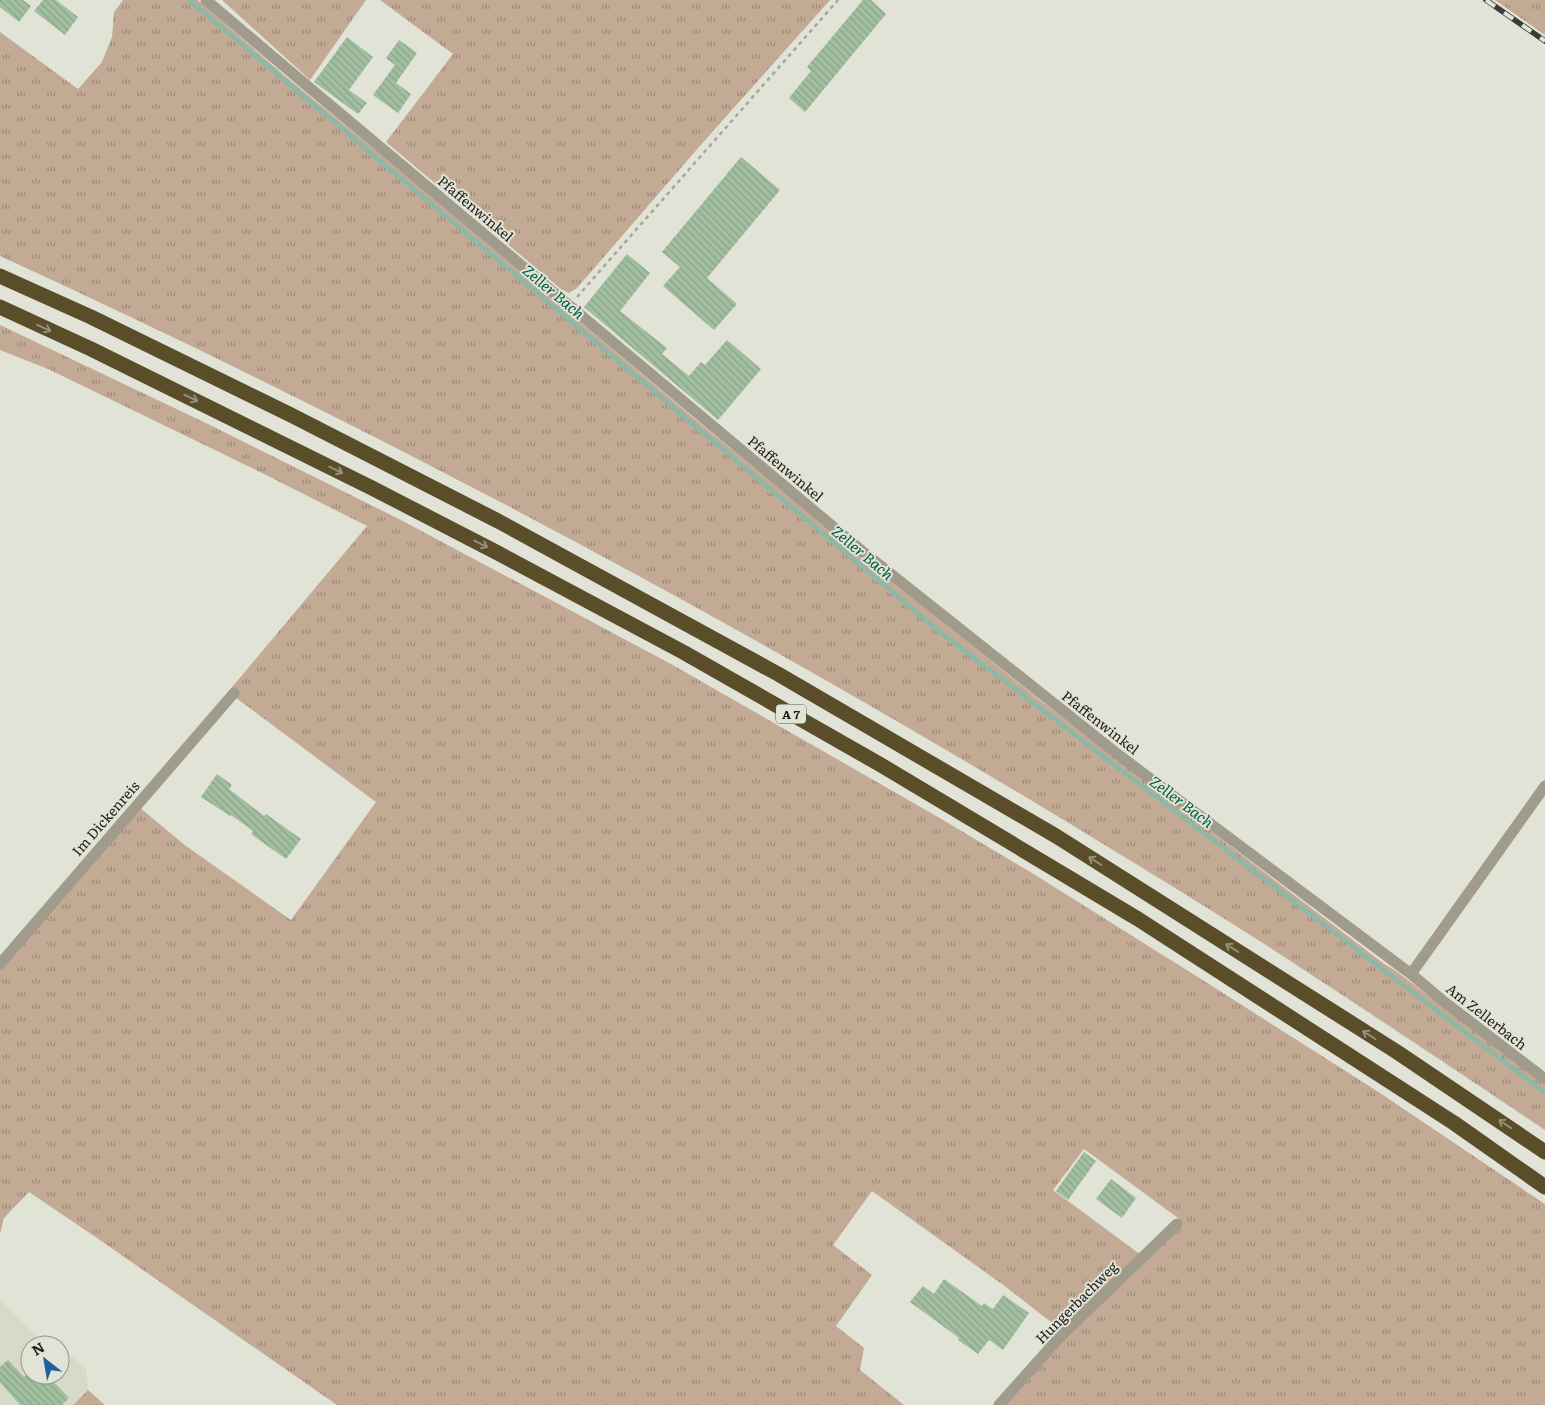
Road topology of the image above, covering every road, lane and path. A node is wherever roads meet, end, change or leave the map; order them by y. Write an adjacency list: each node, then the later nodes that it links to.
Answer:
1 (206, 0): 4 (street, Pfaffenwinkel)
2 (838, 0): 4 (path)
3 (0, 276): 11 (highway, A 7, one-way to 3)
4 (570, 306): 9 (street, Pfaffenwinkel)
5 (0, 307): 12 (highway, A 7, one-way to 12)
6 (234, 694): 8 (street, Im Dickenreis)
7 (1545, 786): 9 (street)
8 (0, 964)
9 (1411, 974): 10 (street, Am Zellerbach)
10 (1545, 1079)
11 (1545, 1152)
12 (1545, 1186)
13 (1177, 1224): 14 (street, Hungerbachweg)
14 (999, 1405)

